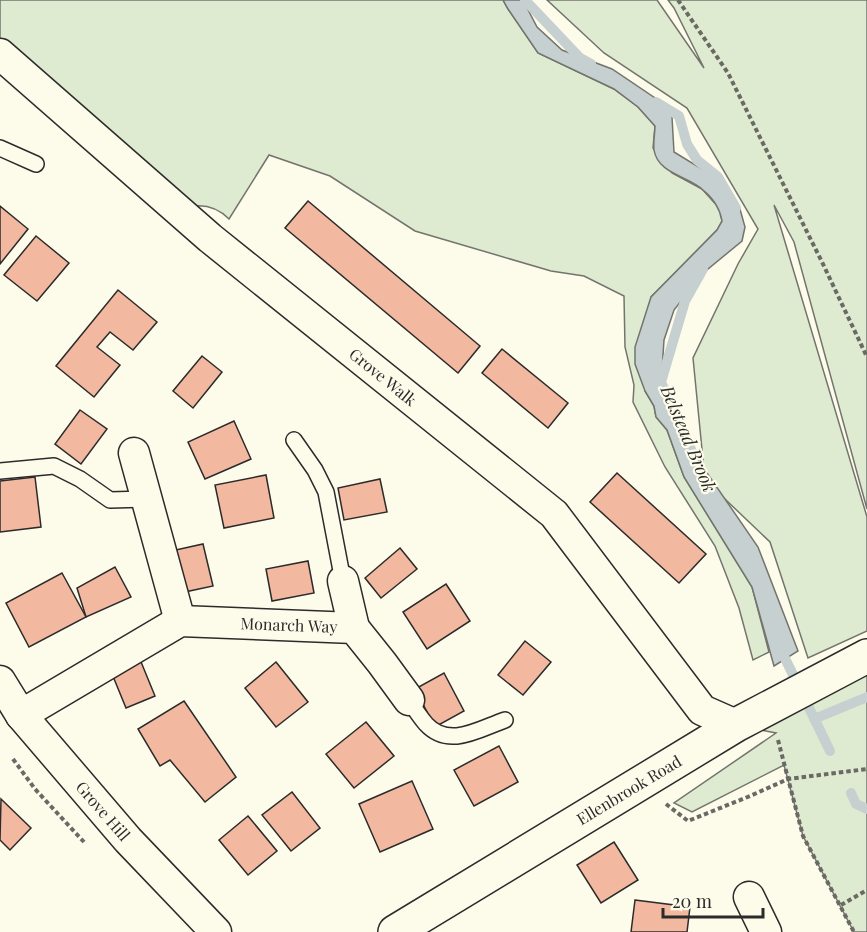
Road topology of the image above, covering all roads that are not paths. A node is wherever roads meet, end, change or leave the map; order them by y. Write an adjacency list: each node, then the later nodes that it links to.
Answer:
1 (0, 54): 16 (street, Grove Walk)
2 (0, 148): 3 (lane)
3 (36, 164)
4 (294, 440): 8 (lane)
5 (134, 453): 7 (street)
6 (0, 471): 7 (lane)
7 (146, 499): 9 (street)
8 (343, 581): 10 (street)
9 (180, 621): 10 (street, Monarch Way); 14 (street)
10 (354, 628): 13 (street, Monarch Way)
11 (867, 656): 16 (street, Ellenbrook Road)
12 (0, 681): 14 (street, Grove Hill)
13 (409, 700): 15 (lane)
14 (21, 715): 18 (street, Grove Hill)
15 (505, 720)
16 (736, 726): 19 (street, Ellenbrook Road)
17 (749, 897): 20 (street)
18 (216, 932)
19 (395, 932)
20 (766, 932)

